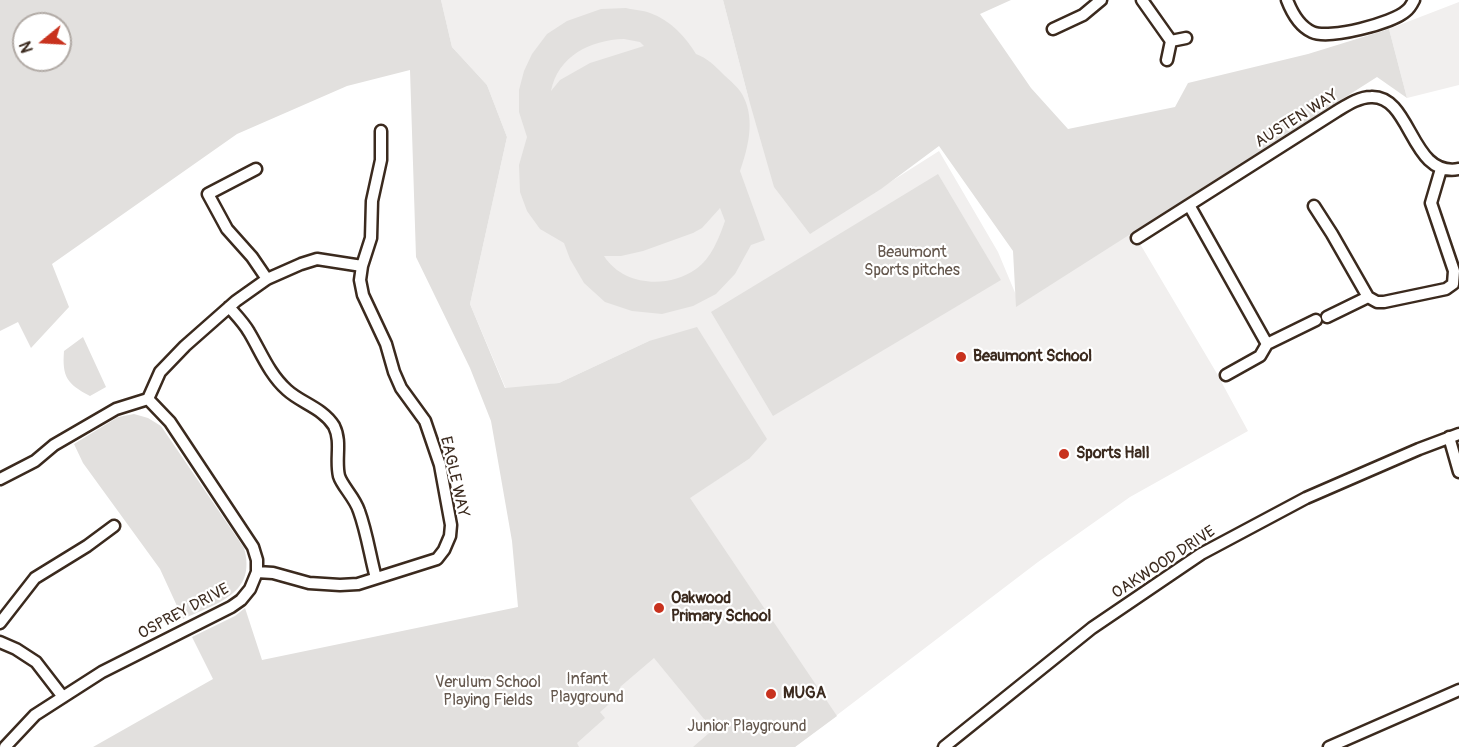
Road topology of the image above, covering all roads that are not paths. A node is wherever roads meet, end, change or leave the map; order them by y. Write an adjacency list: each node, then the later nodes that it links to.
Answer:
1 (1142, 0): 7 (street)
2 (1287, 0): 3 (street)
3 (1414, 0)
4 (1097, 1): 5 (street)
5 (1053, 29)
6 (1186, 38): 7 (street)
7 (1171, 41): 8 (street)
8 (1167, 60)
9 (381, 131): 16 (street, EAGLE WAY)
10 (256, 169): 17 (street)
11 (1441, 169): 12 (street); 13 (street, AUSTEN WAY); 18 (street)
12 (1459, 169)
13 (1189, 205): 15 (street, AUSTEN WAY); 22 (street)
14 (1314, 206): 18 (street)
15 (1137, 238)
16 (362, 266): 17 (street); 30 (street, EAGLE WAY)
17 (267, 279): 19 (street)
18 (1368, 297): 20 (street)
19 (230, 307): 24 (street); 30 (street)
20 (1327, 316)
21 (1316, 320): 22 (street)
22 (1267, 344): 23 (street)
23 (1226, 375)
24 (148, 399): 27 (street); 29 (street)
25 (1454, 436): 26 (street); 36 (street, OAKWOOD DRIVE)
26 (1459, 472)
27 (0, 479)
28 (114, 526): 31 (street)
29 (257, 572): 30 (street, EAGLE WAY); 34 (street, OSPREY DRIVE)
30 (376, 578)
31 (0, 624)
32 (0, 642): 34 (street)
33 (1459, 690): 37 (street)
34 (63, 697): 35 (street, OSPREY DRIVE)
35 (5, 747)
36 (944, 747)
37 (1329, 747)

